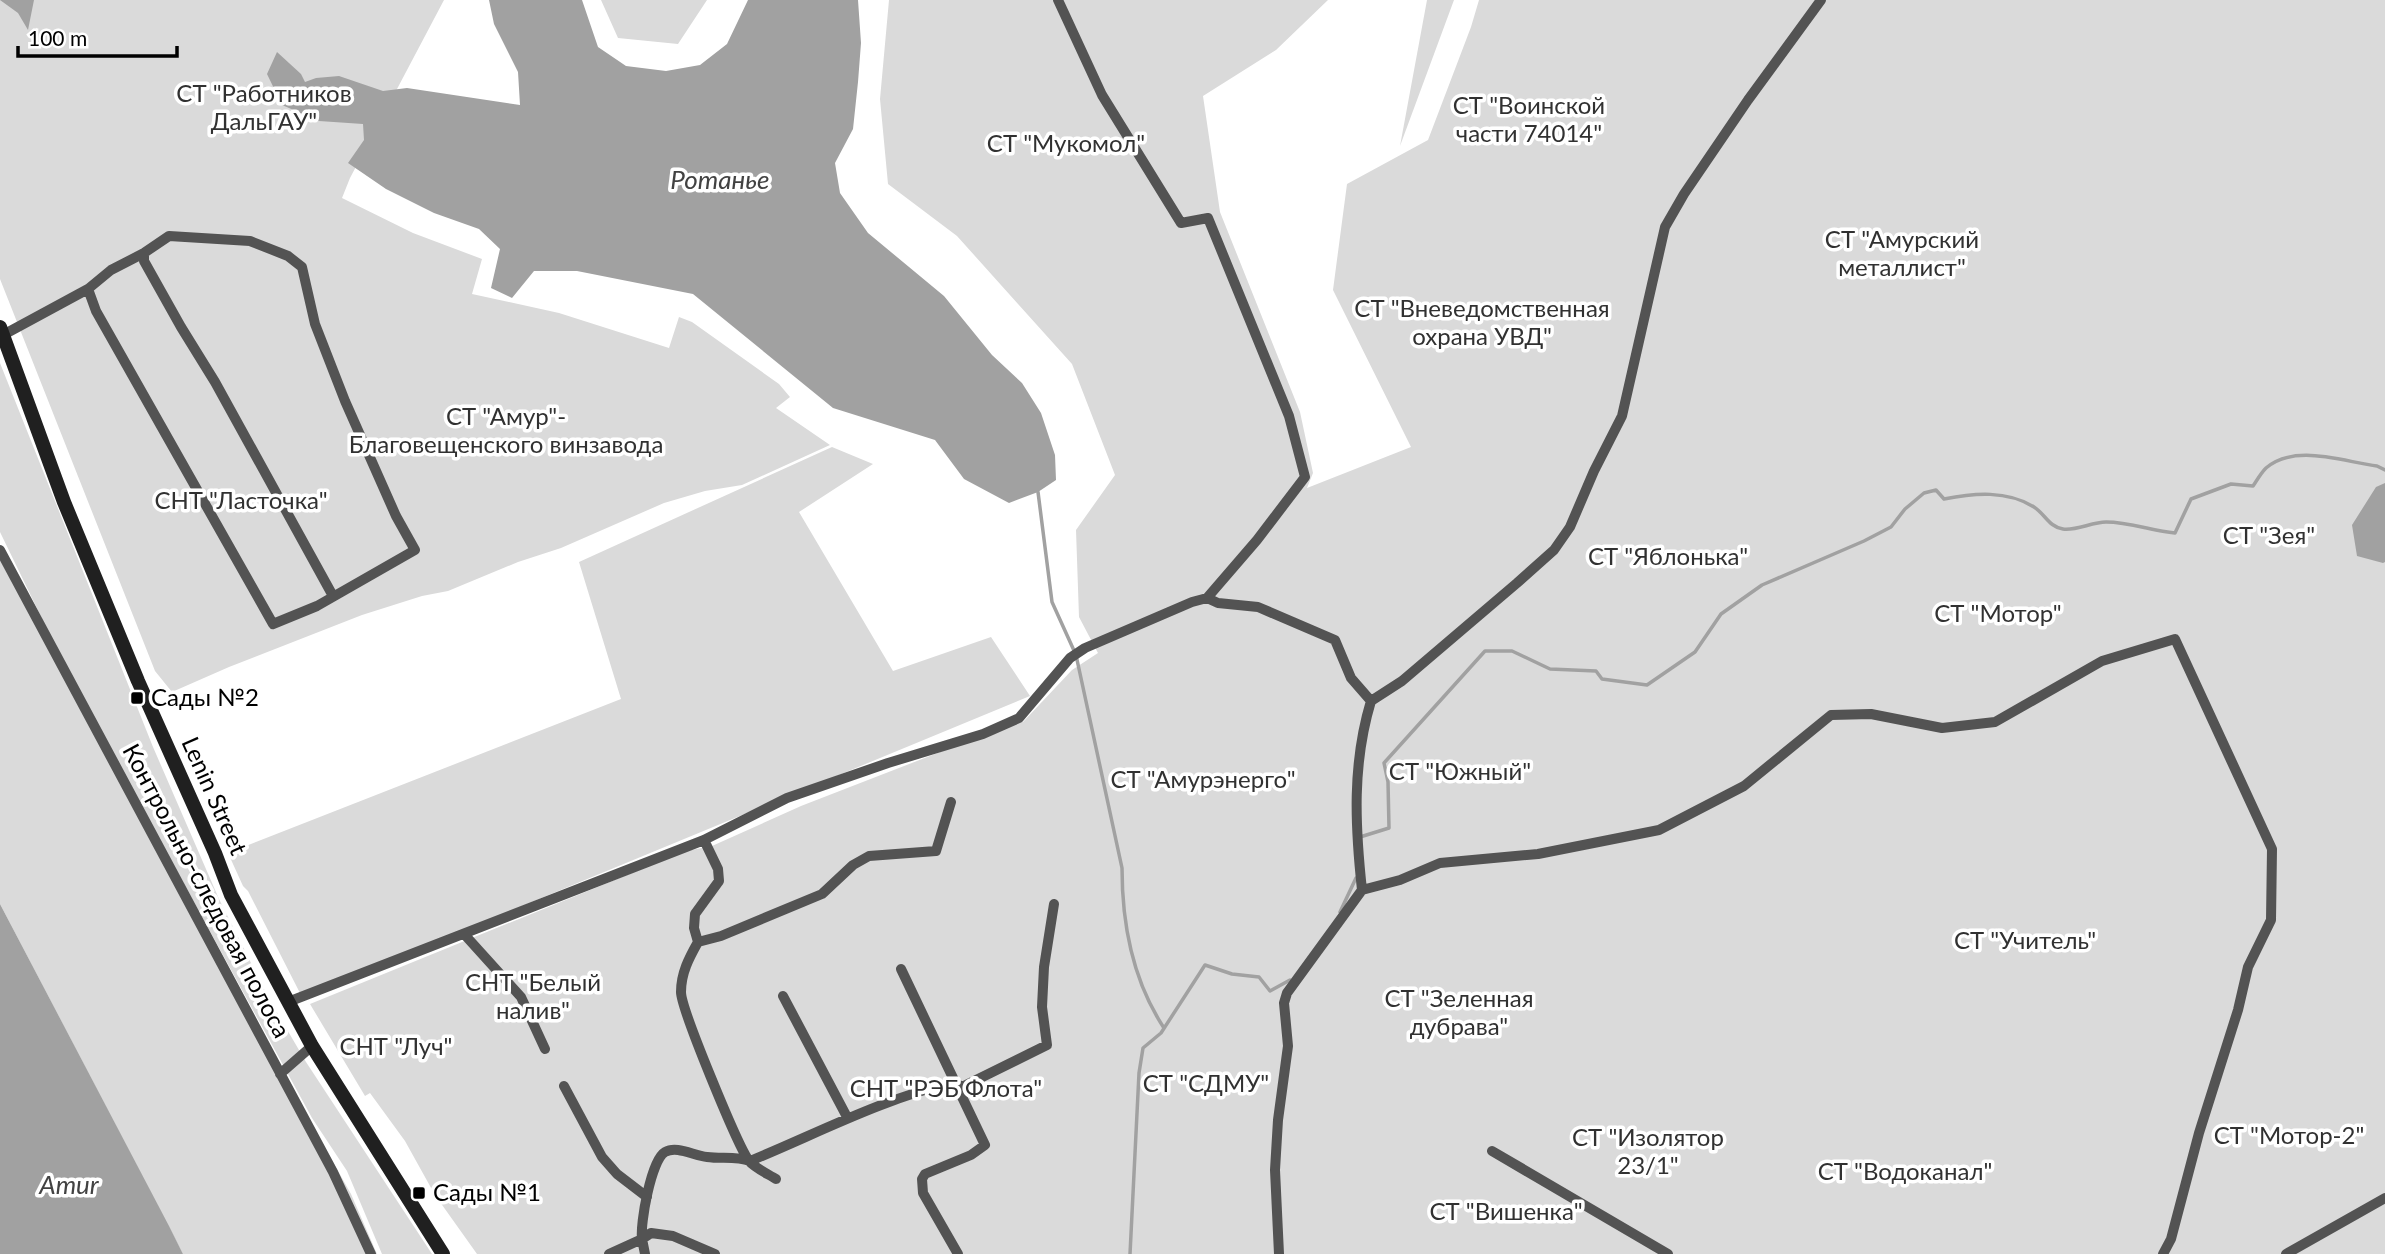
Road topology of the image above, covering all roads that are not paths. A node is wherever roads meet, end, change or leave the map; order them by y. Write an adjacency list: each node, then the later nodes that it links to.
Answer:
1 (1058, 0): 8 (street)
2 (1821, 0): 9 (street)
3 (144, 253): 4 (street); 7 (street); 7 (street)
4 (88, 289): 5 (street); 7 (street)
5 (1, 331): 18 (street, Lenin Street)
6 (0, 550): 21 (street, Контрольно-следовая полоса)
7 (333, 596)
8 (1208, 598): 9 (street); 11 (street)
9 (1371, 701): 12 (street)
10 (951, 802): 15 (street)
11 (704, 840): 14 (street); 15 (street)
12 (1362, 890): 37 (street); 39 (street)
13 (1054, 904): 22 (street)
14 (464, 934): 18 (street); 20 (street)
15 (698, 942): 26 (street)
16 (901, 969): 22 (street)
17 (783, 996): 24 (street)
18 (288, 1002): 19 (street, Lenin Street)
19 (312, 1046): 21 (street); 32 (street, Lenin Street)
20 (545, 1049)
21 (280, 1074): 31 (street, Контрольно-следовая полоса)
22 (954, 1082): 24 (street); 36 (street)
23 (564, 1086): 28 (street)
24 (848, 1117): 26 (street)
25 (1492, 1150): 38 (street)
26 (750, 1161): 27 (street); 28 (street)
27 (775, 1179)
28 (647, 1197): 30 (street)
29 (2385, 1198): 40 (street)
30 (642, 1239): 33 (street); 34 (street); 35 (street)
31 (371, 1254)
32 (443, 1254)
33 (609, 1254)
34 (645, 1254)
35 (715, 1254)
36 (958, 1254)
37 (1279, 1254)
38 (1668, 1254)
39 (2163, 1254)
40 (2287, 1254)

